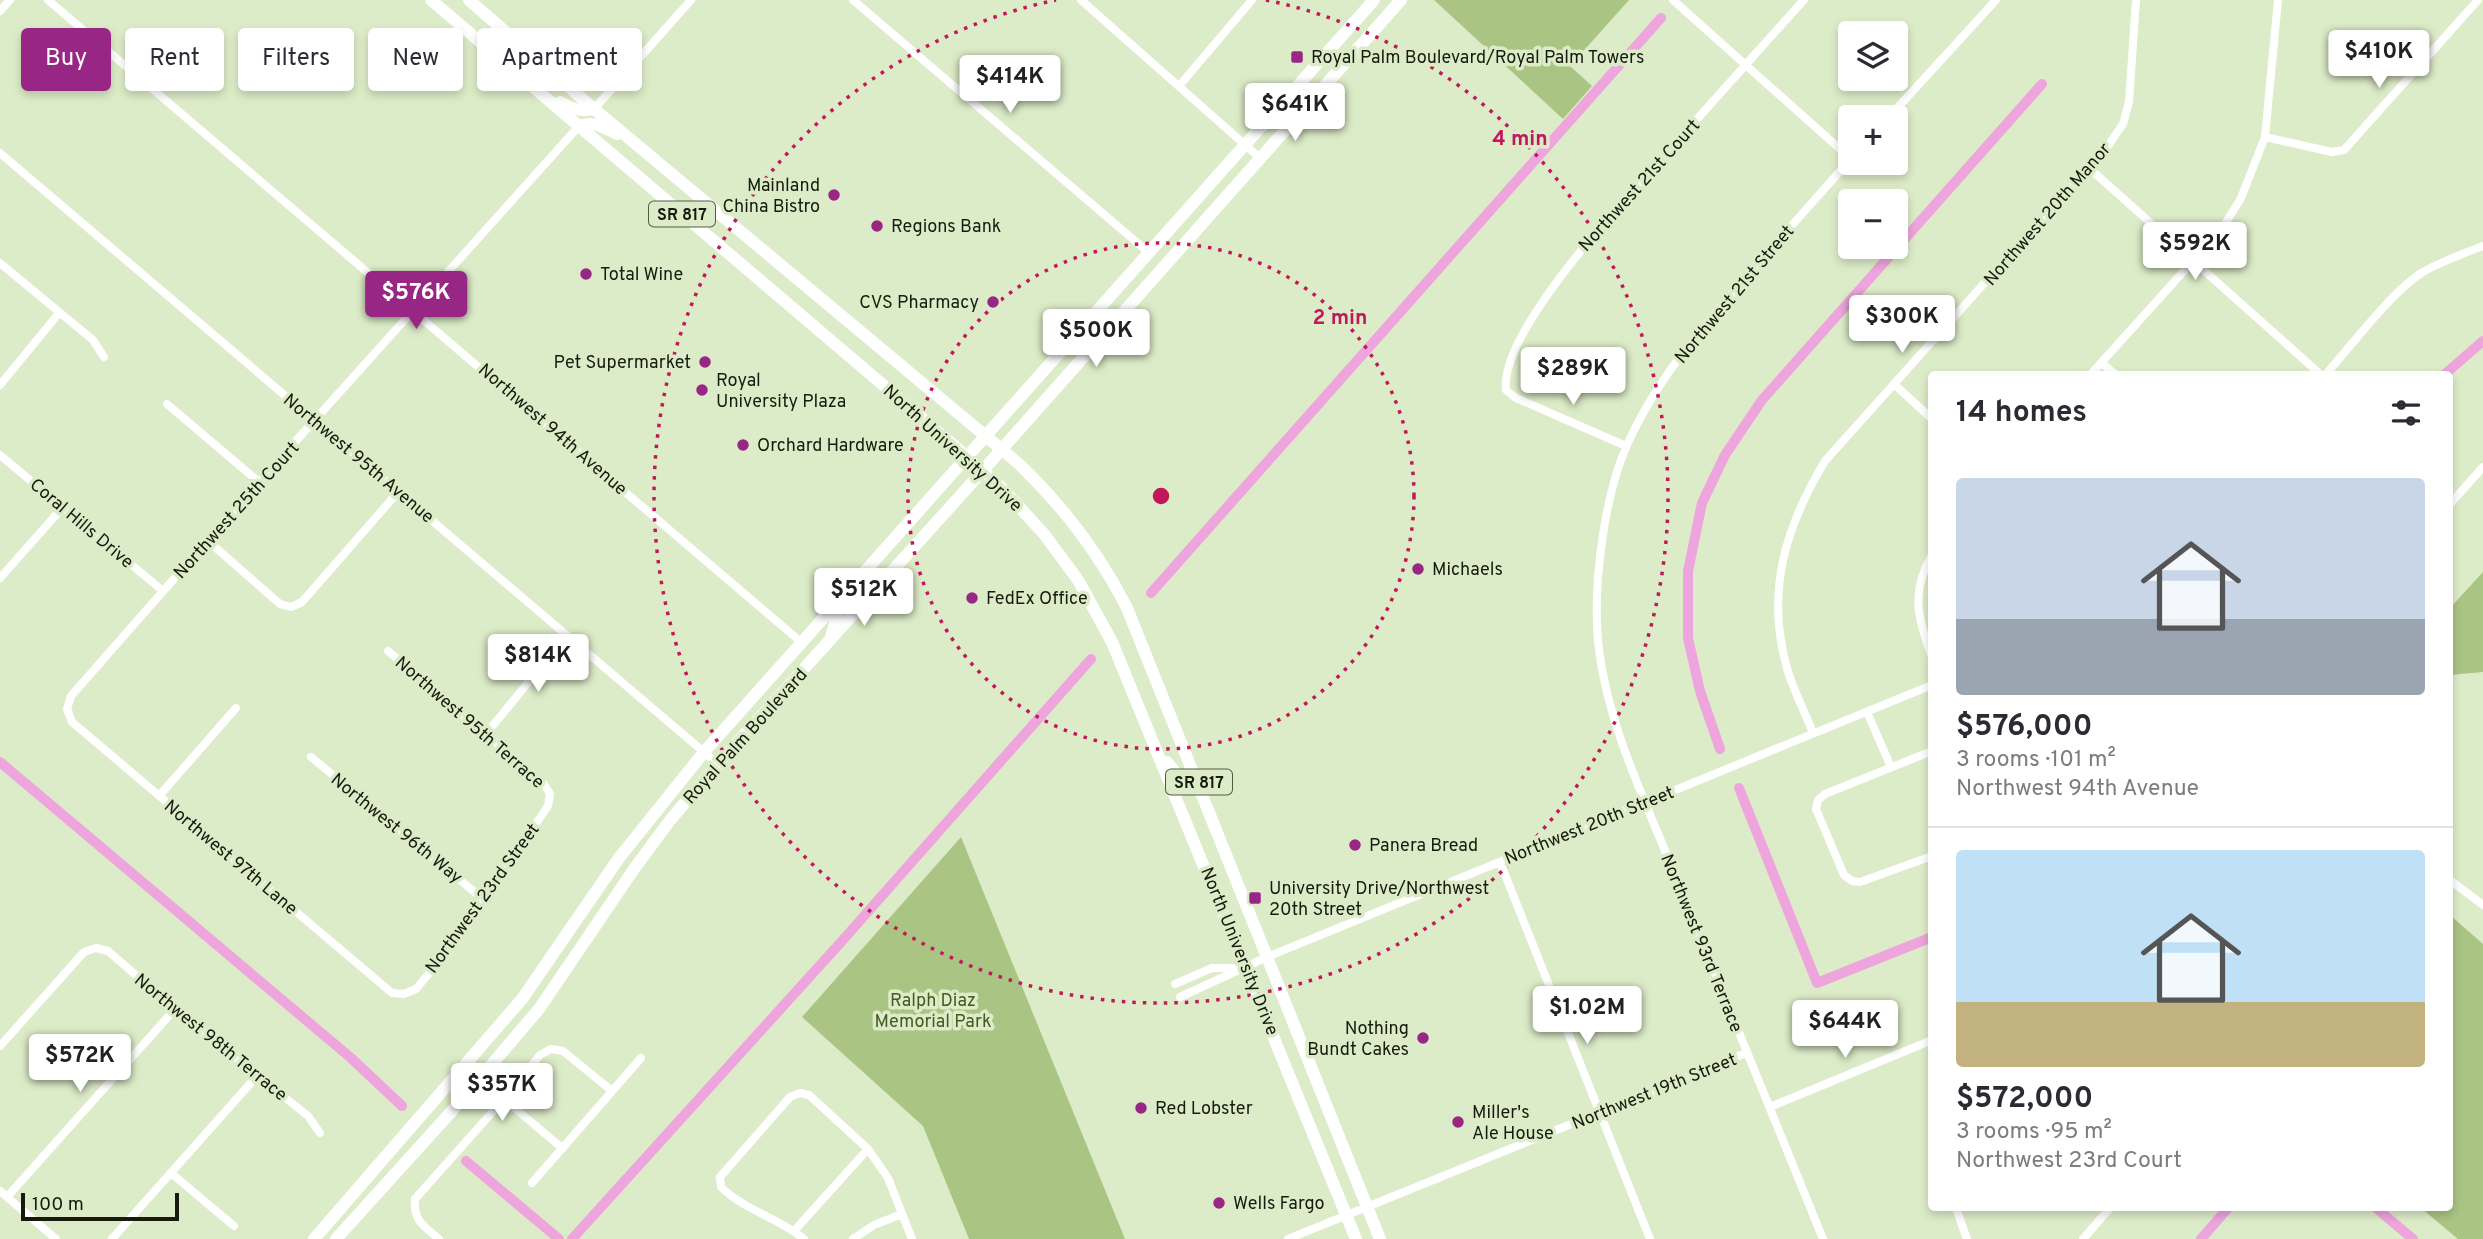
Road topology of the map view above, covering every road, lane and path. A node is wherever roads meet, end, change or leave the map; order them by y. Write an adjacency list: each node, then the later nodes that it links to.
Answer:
1 (10, 0): 17 (street)
2 (48, 0): 38 (street, Northwest 94th Avenue)
3 (431, 0): 18 (main road, North University Drive / SR 817)
4 (469, 0): 24 (main road, North University Drive / SR 817)
5 (691, 0): 24 (street)
6 (853, 0): 35 (street)
7 (1081, 0): 20 (street)
8 (1252, 0): 20 (street)
9 (1374, 0): 28 (main road, Royal Palm Boulevard)
10 (1401, 0): 31 (main road, Royal Palm Boulevard)
11 (1673, 0): 19 (street)
12 (1804, 0): 19 (street, Northwest 21st Court)
13 (1996, 0): 23 (street)
14 (2136, 0): 32 (street, Northwest 20th Manor)
15 (2278, 0): 26 (street)
16 (2478, 0): 26 (street)
17 (0, 11)
18 (477, 39)
19 (1746, 64): 29 (street); 52 (street, Northwest 21st Court)
20 (1179, 86): 28 (street)
21 (537, 91): 25 (main road, North University Drive / SR 817)
22 (541, 91): 24 (main road)
23 (1900, 105)
24 (594, 109): 27 (main road, North University Drive / SR 817)
25 (579, 126): 27 (main road); 38 (street, Northwest 25th Court); 55 (main road, North University Drive / SR 817)
26 (2265, 137): 36 (street)
27 (638, 145): 51 (main road, North University Drive / SR 817)
28 (1245, 145): 31 (street); 35 (main road, Royal Palm Boulevard)
29 (1838, 148)
30 (0, 153): 50 (street, Northwest 95th Avenue)
31 (1260, 158): 53 (main road, Royal Palm Boulevard)
32 (2089, 167): 36 (street); 47 (street, Northwest 20th Manor)
33 (1838, 173): 52 (street, Northwest 21st Street)
34 (2483, 246): 45 (street)
35 (1148, 252): 51 (main road, Royal Palm Boulevard)
36 (2193, 261): 41 (street); 44 (street)
37 (0, 263): 39 (street)
38 (414, 310): 50 (street, Northwest 25th Court); 69 (street, Northwest 94th Avenue)
39 (59, 313): 40 (street); 46 (street)
40 (104, 357)
41 (2102, 363): 42 (street); 43 (street)
42 (2094, 371)
43 (2111, 371)
44 (2317, 371)
45 (2329, 371)
46 (0, 385)
47 (1895, 385): 49 (street); 76 (street, Northwest 20th Manor)
48 (167, 404): 58 (street)
49 (1928, 415)
50 (316, 421): 58 (street, Northwest 25th Court); 59 (street, Northwest 95th Avenue)
51 (984, 436): 53 (main road, North University Drive / SR 817); 55 (main road, Royal Palm Boulevard)
52 (1626, 446): 87 (street, Northwest 21st Street)
53 (1001, 450): 57 (main road, Royal Palm Boulevard); 84 (main road, North University Drive / SR 817)
54 (0, 455): 61 (street, Coral Hills Drive)
55 (966, 456): 57 (main road, North University Drive / SR 817); 66 (main road, Royal Palm Boulevard)
56 (2483, 467): 60 (street)
57 (982, 471): 68 (main road, Royal Palm Boulevard); 78 (main road, North University Drive / SR 817)
58 (259, 482): 62 (street, Northwest 25th Court)
59 (399, 491): 62 (street); 67 (street, Northwest 95th Avenue)
60 (2453, 501)
61 (63, 507): 64 (street); 65 (street, Coral Hills Drive)
62 (208, 541): 65 (street, Northwest 25th Court)
63 (1928, 562): 70 (street)
64 (0, 578)
65 (163, 591): 74 (street, Northwest 25th Court)
66 (840, 598): 68 (main road); 69 (main road, Royal Palm Boulevard)
67 (567, 635): 77 (street); 79 (street, Northwest 95th Avenue)
68 (830, 641): 82 (main road, Royal Palm Boulevard)
69 (801, 642): 79 (main road, Royal Palm Boulevard)
70 (1928, 646)
71 (388, 651): 77 (street, Northwest 95th Terrace)
72 (1928, 687): 75 (street, Northwest 20th Street)
73 (236, 708): 86 (street)
74 (66, 709): 86 (street, Northwest 97th Lane)
75 (1867, 712): 76 (street, Northwest 20th Street); 83 (street)
76 (1814, 733): 87 (street, Northwest 20th Street)
77 (486, 734): 85 (street, Northwest 95th Terrace)
78 (1158, 751): 84 (main road); 94 (main road, North University Drive / SR 817)
79 (704, 752): 82 (street, Northwest 95th Avenue); 121 (main road, Royal Palm Boulevard)
80 (1928, 753): 83 (street)
81 (312, 757): 91 (street, Northwest 96th Way)
82 (718, 764): 124 (main road, Royal Palm Boulevard)
83 (1891, 767): 88 (street)
84 (1200, 787): 93 (main road, North University Drive / SR 817)
85 (550, 794): 91 (street, Northwest 23rd Street)
86 (159, 796): 96 (street, Northwest 97th Lane)
87 (1646, 802): 89 (street, Northwest 20th Street); 101 (street, Northwest 93rd Terrace)
88 (1928, 857)
89 (1500, 862): 93 (street, Northwest 20th Street); 107 (street)
90 (2453, 882): 92 (street)
91 (484, 899): 96 (street, Northwest 23rd Street)
92 (2483, 905)
93 (1267, 957): 94 (street, Northwest 20th Street); 114 (main road, North University Drive / SR 817)
94 (1247, 967): 95 (street, Northwest 20th Street); 97 (street, Northwest 20th Street); 118 (main road, North University Drive / SR 817)
95 (1175, 984)
96 (404, 995)
97 (1180, 997)
98 (175, 1009): 100 (street, Northwest 98th Terrace); 103 (street, Northwest 98th Terrace); 113 (street)
99 (1928, 1042): 106 (street)
100 (0, 1046)
101 (1746, 1053): 106 (street, Northwest 93rd Terrace); 107 (street, Northwest 19th Street)
102 (641, 1058): 104 (street)
103 (257, 1076): 108 (street, Northwest 98th Terrace); 111 (street)
104 (612, 1091): 105 (street); 109 (street)
105 (504, 1099): 109 (street); 125 (street)
106 (1770, 1107): 133 (street, Northwest 93rd Terrace)
107 (1598, 1114): 114 (street, Northwest 19th Street); 132 (street)
108 (320, 1133)
109 (562, 1148): 112 (street)
110 (868, 1149): 117 (street); 120 (street); 120 (street)
111 (172, 1173): 119 (street); 123 (street)
112 (532, 1183)
113 (4, 1194): 122 (street)
114 (1367, 1207): 118 (street, Northwest 19th Street); 131 (main road, North University Drive / SR 817)
115 (1957, 1211): 134 (street)
116 (2107, 1211): 135 (street)
117 (902, 1214): 127 (street); 128 (street)
118 (1346, 1215): 129 (street, Northwest 19th Street); 130 (main road, North University Drive / SR 817)
119 (234, 1226)
120 (794, 1231): 126 (street)
121 (320, 1237)
122 (57, 1239)
123 (112, 1239)
124 (336, 1239)
125 (439, 1239)
126 (804, 1239)
127 (853, 1239)
128 (912, 1239)
129 (1288, 1239)
130 (1356, 1239)
131 (1380, 1239)
132 (1650, 1239)
133 (1823, 1239)
134 (1967, 1239)
135 (2083, 1239)

